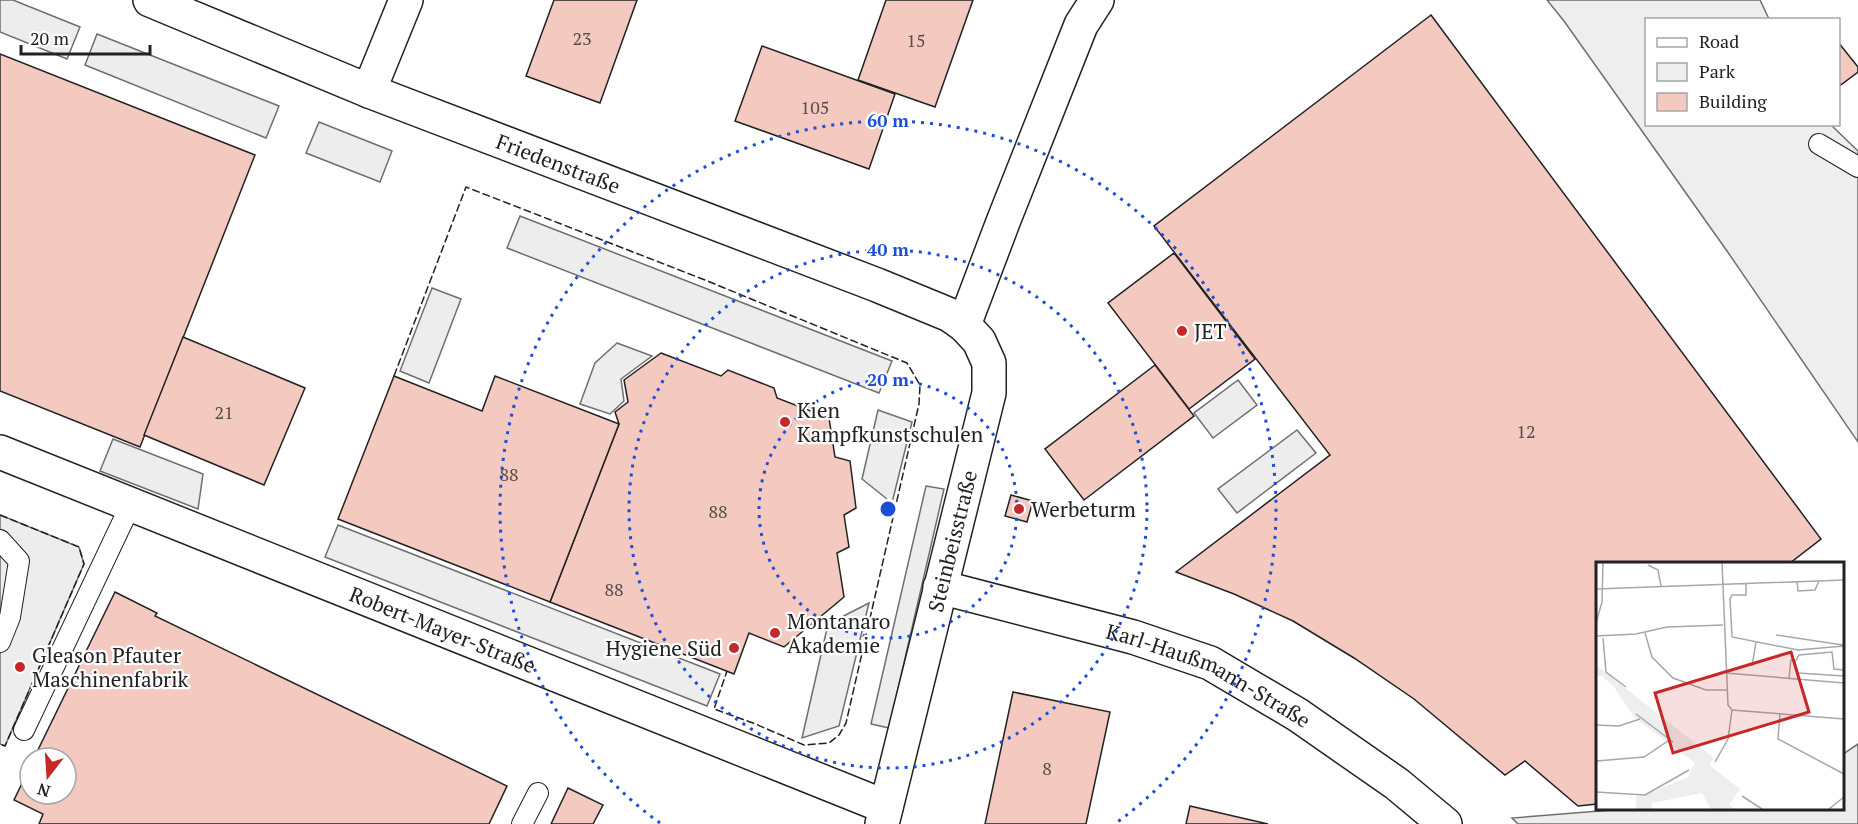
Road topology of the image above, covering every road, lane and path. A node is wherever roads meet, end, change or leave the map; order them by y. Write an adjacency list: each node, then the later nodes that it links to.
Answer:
1 (150, 0): 4 (street, Friedenstraße)
2 (406, 0): 4 (street)
3 (1097, 0): 7 (street)
4 (369, 91): 7 (street, Friedenstraße)
5 (1819, 144): 6 (lane)
6 (1858, 167)
7 (964, 325): 11 (street, Steinbeisstraße)
8 (0, 452): 9 (street, Robert-Mayer-Straße)
9 (131, 504): 13 (lane); 15 (street, Robert-Mayer-Straße)
10 (0, 540): 12 (lane)
11 (940, 587): 15 (street, Steinbeisstraße); 17 (street, Karl-Haußmann-Straße)
12 (0, 642)
13 (24, 730)
14 (538, 792): 16 (lane)
15 (884, 816)
16 (522, 824)
17 (1445, 824)

